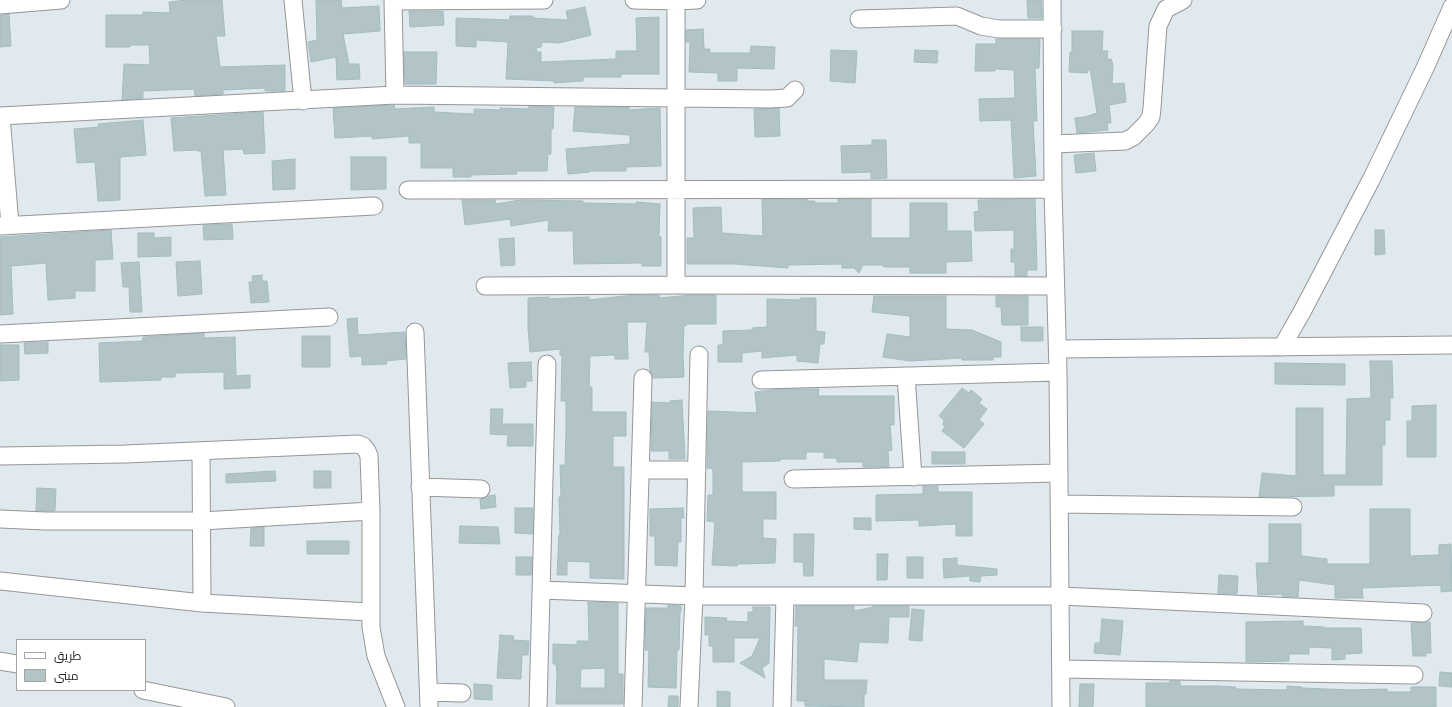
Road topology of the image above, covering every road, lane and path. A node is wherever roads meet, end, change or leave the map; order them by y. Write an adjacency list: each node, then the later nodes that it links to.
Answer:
1 (62, 0): 10 (street)
2 (293, 0): 17 (street)
3 (393, 0): 4 (street); 15 (street)
4 (544, 0)
5 (634, 0): 9 (street)
6 (697, 0): 9 (street)
7 (1052, 0): 13 (street)
8 (1183, 0): 19 (street)
9 (676, 1): 16 (street)
10 (0, 5)
11 (1452, 7): 32 (street)
12 (859, 19): 13 (street)
13 (1053, 29): 19 (street)
14 (795, 90): 16 (street)
15 (395, 95): 16 (street); 17 (street)
16 (676, 98): 20 (street)
17 (303, 101): 18 (street)
18 (1, 116): 24 (street)
19 (1053, 144): 21 (street)
20 (676, 188): 21 (street); 22 (street); 25 (street)
21 (1052, 189): 27 (street)
22 (408, 190)
23 (374, 206): 24 (street)
24 (5, 226)
25 (676, 285): 26 (street); 27 (street)
26 (485, 286)
27 (1055, 286): 33 (street)
28 (329, 317): 30 (street)
29 (415, 332): 47 (street)
30 (0, 334)
31 (1452, 345): 32 (street)
32 (1282, 347): 33 (street)
33 (1058, 350): 36 (street)
34 (699, 355): 43 (street)
35 (547, 364): 55 (street)
36 (1058, 372): 37 (street); 44 (street)
37 (906, 376): 39 (street); 45 (street)
38 (643, 378): 42 (street)
39 (761, 380)
40 (202, 451): 41 (street); 51 (street); 53 (street)
41 (0, 456)
42 (640, 470): 43 (street); 56 (street)
43 (697, 470): 57 (street)
44 (1059, 473): 45 (street); 49 (street)
45 (913, 477): 46 (street)
46 (793, 479)
47 (420, 487): 48 (street); 69 (street)
48 (481, 489)
49 (1060, 504): 50 (street); 58 (street)
50 (1294, 507)
51 (371, 510): 53 (street); 61 (street)
52 (0, 520): 53 (street)
53 (202, 521): 60 (street)
54 (0, 581): 60 (street)
55 (542, 590): 56 (street); 72 (street)
56 (635, 594): 57 (street); 73 (street)
57 (694, 596): 59 (street); 74 (street)
58 (1061, 596): 59 (street); 62 (street); 65 (street)
59 (785, 597): 75 (street)
60 (202, 603): 61 (street)
61 (370, 612): 71 (street)
62 (1423, 613)
63 (0, 661): 64 (street)
64 (16, 664)
65 (1061, 669): 66 (street); 76 (street)
66 (1414, 675)
67 (146, 691): 70 (street)
68 (462, 693): 69 (street)
69 (429, 700)
70 (226, 707)
71 (396, 707)
72 (538, 707)
73 (633, 707)
74 (689, 707)
75 (782, 707)
76 (1061, 707)

